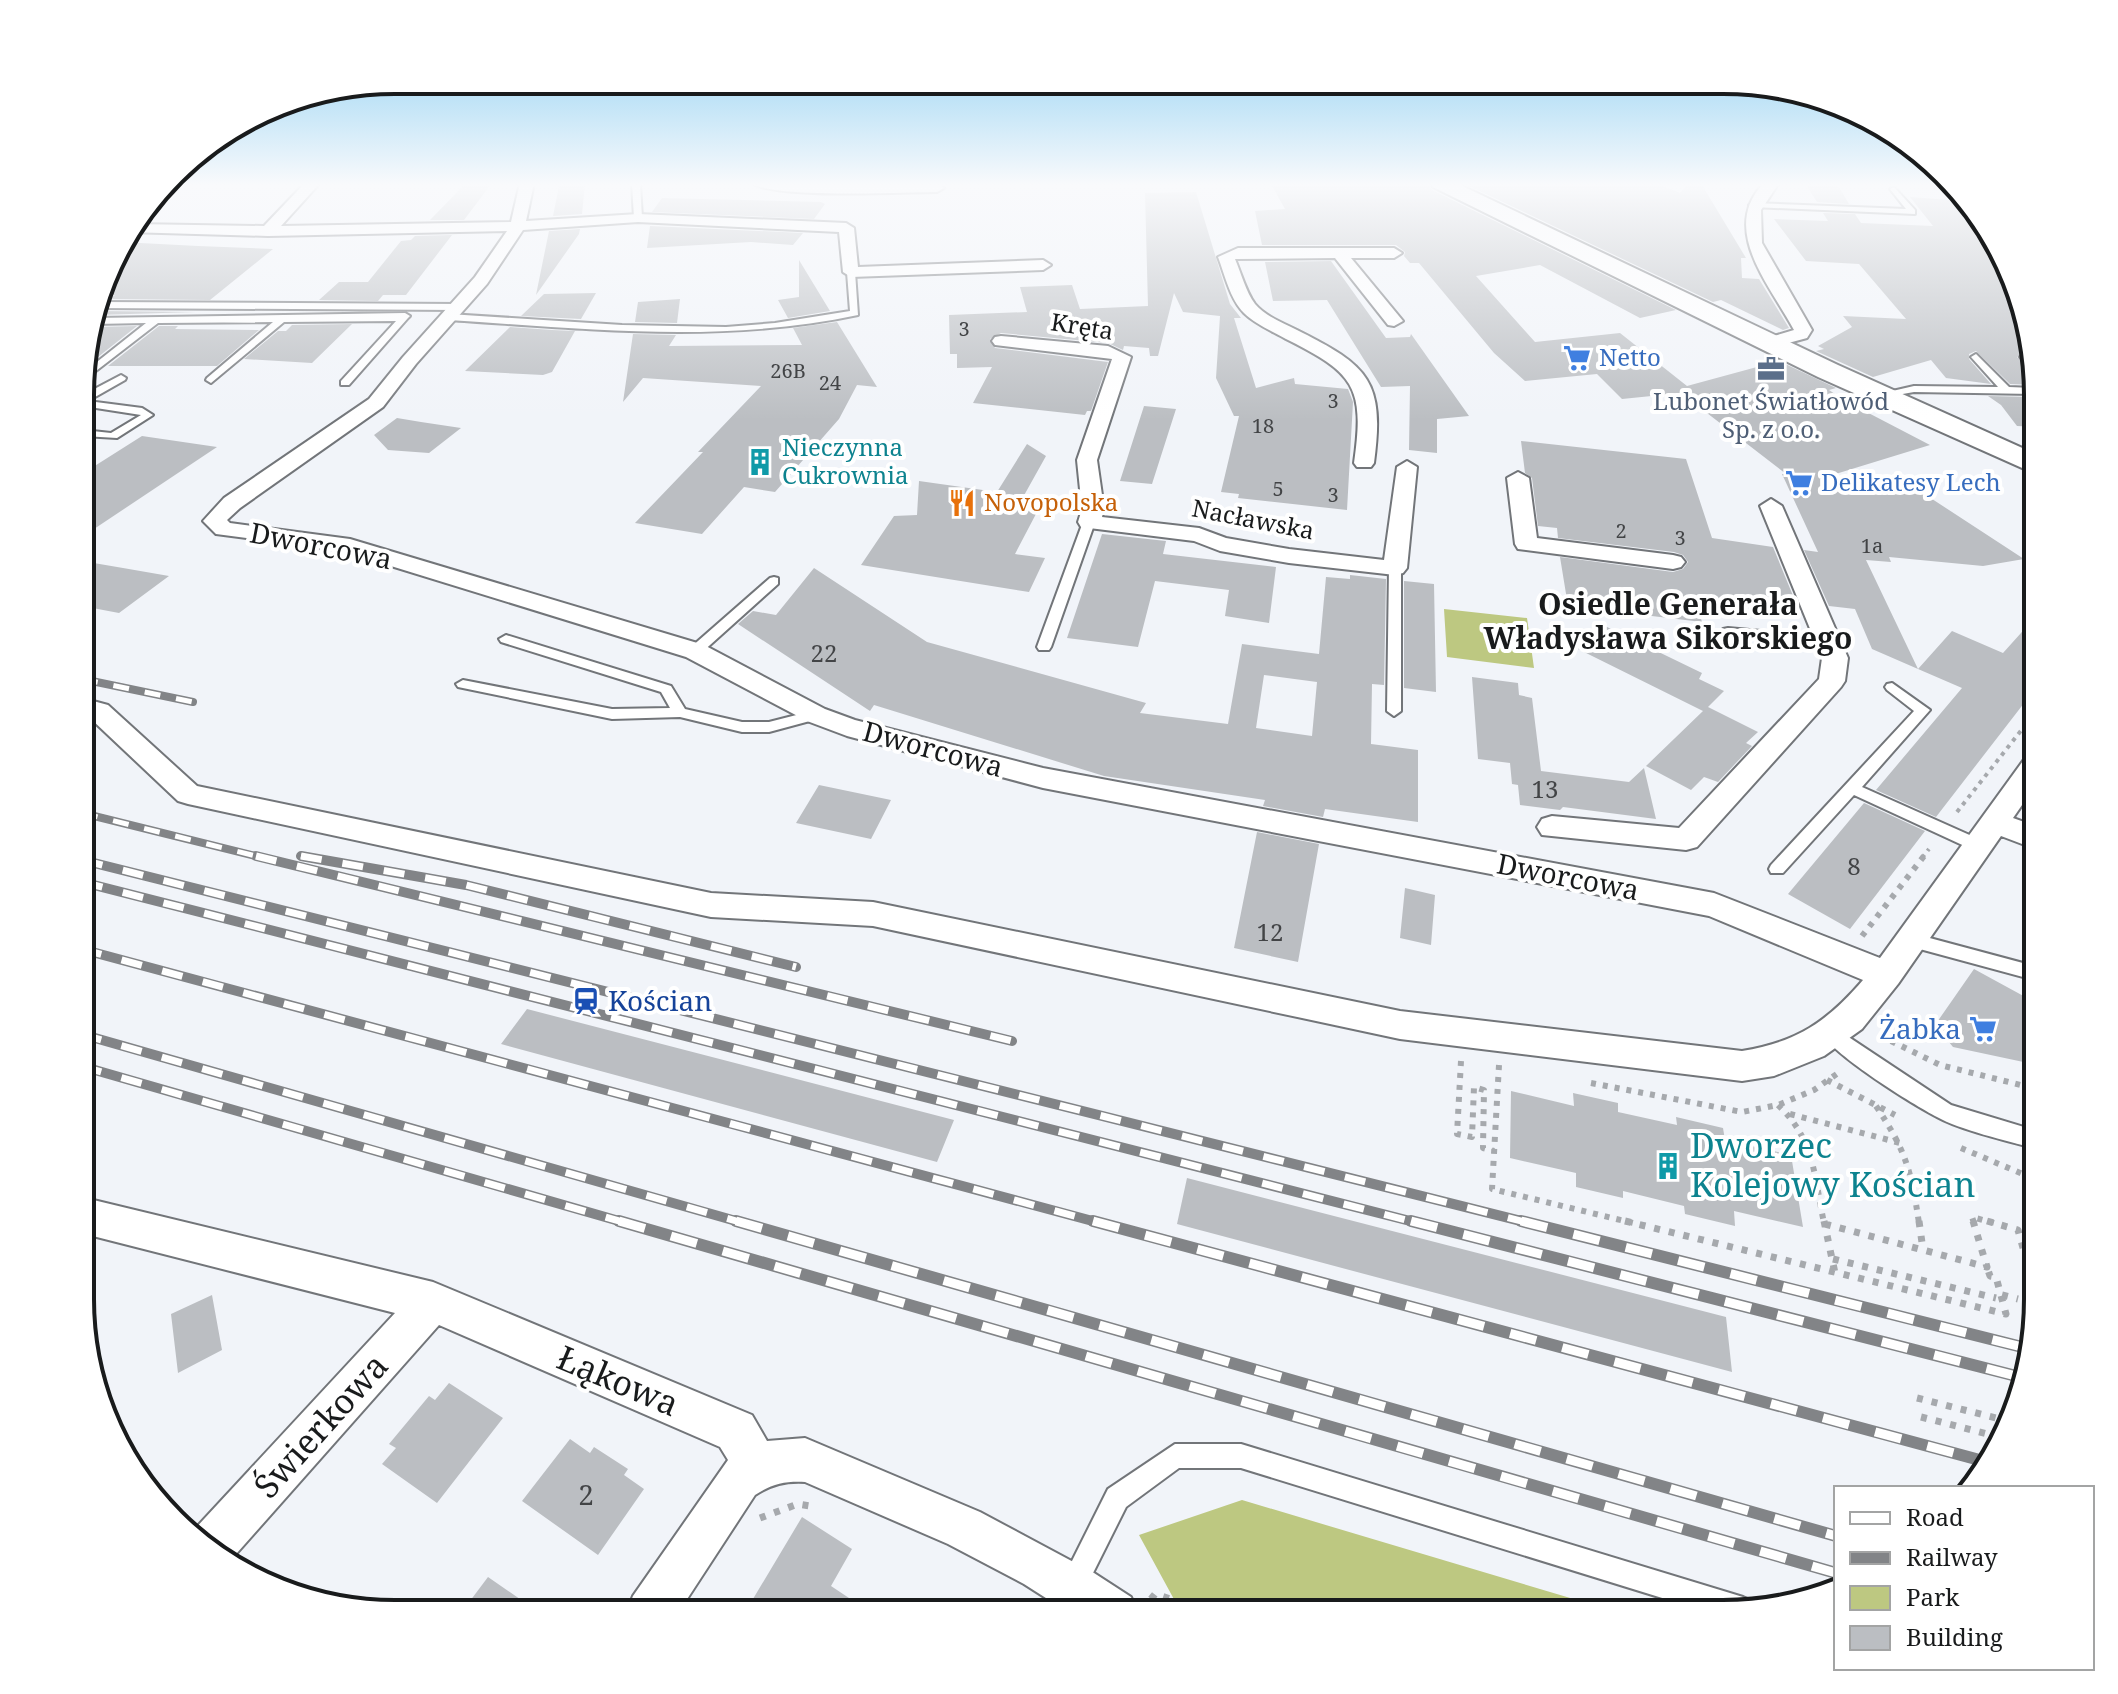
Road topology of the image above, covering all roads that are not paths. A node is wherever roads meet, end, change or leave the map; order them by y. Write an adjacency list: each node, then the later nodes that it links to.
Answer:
1 (492, 262): 11 (street)
2 (850, 262): 8 (street)
3 (1228, 262): 31 (street)
4 (1346, 262): 16 (street)
5 (1603, 262): 18 (street)
6 (1765, 262): 18 (street)
7 (1043, 265): 8 (street)
8 (851, 272): 11 (lane)
9 (108, 305): 10 (lane)
10 (420, 306): 11 (lane); 12 (lane)
11 (454, 312): 43 (street, Dworcowa)
12 (402, 318): 13 (lane); 23 (lane)
13 (281, 320): 15 (lane); 22 (lane)
14 (103, 321): 15 (lane)
15 (155, 321): 20 (lane)
16 (1394, 321)
17 (1001, 341): 35 (street, Kręta)
18 (1770, 343): 27 (street)
19 (1976, 357): 24 (lane)
20 (96, 368)
21 (121, 378): 26 (lane)
22 (211, 380)
23 (345, 383)
24 (2006, 390): 25 (lane); 27 (lane)
25 (2024, 391)
26 (94, 394)
27 (1880, 395): 30 (street)
28 (94, 403): 29 (lane)
29 (94, 434)
30 (2024, 460)
31 (1364, 463)
32 (1407, 467): 37 (street)
33 (1518, 478): 36 (street)
34 (1771, 506): 41 (street)
35 (1089, 522): 37 (street, Nacławska); 42 (lane)
36 (1673, 562)
37 (1395, 568): 47 (lane)
38 (774, 581): 43 (lane)
39 (1728, 632): 41 (lane)
40 (506, 639): 48 (lane)
41 (1827, 641): 52 (street)
42 (1044, 647)
43 (695, 651): 49 (street, Dworcowa)
44 (463, 684): 48 (lane)
45 (1892, 687): 51 (lane)
46 (94, 710): 59 (street)
47 (1394, 711)
48 (680, 712): 49 (lane)
49 (816, 715): 58 (street, Dworcowa)
50 (2024, 781): 53 (street)
51 (1851, 788): 53 (lane); 55 (lane)
52 (1552, 827)
53 (1986, 834): 54 (street); 56 (street)
54 (2024, 838)
55 (1777, 869)
56 (1911, 940): 57 (lane); 58 (street)
57 (2024, 970)
58 (1886, 975): 59 (street)
59 (1832, 1034): 60 (lane)
60 (2024, 1136)
61 (94, 1218): 62 (street, Łąkowa)
62 (433, 1302): 63 (street, Łąkowa); 64 (street, Świerkowa)
63 (757, 1466): 65 (street); 66 (street)
64 (216, 1541)
65 (1074, 1585): 67 (street); 68 (lane)
66 (658, 1600)
67 (1110, 1600)
68 (1710, 1600)

